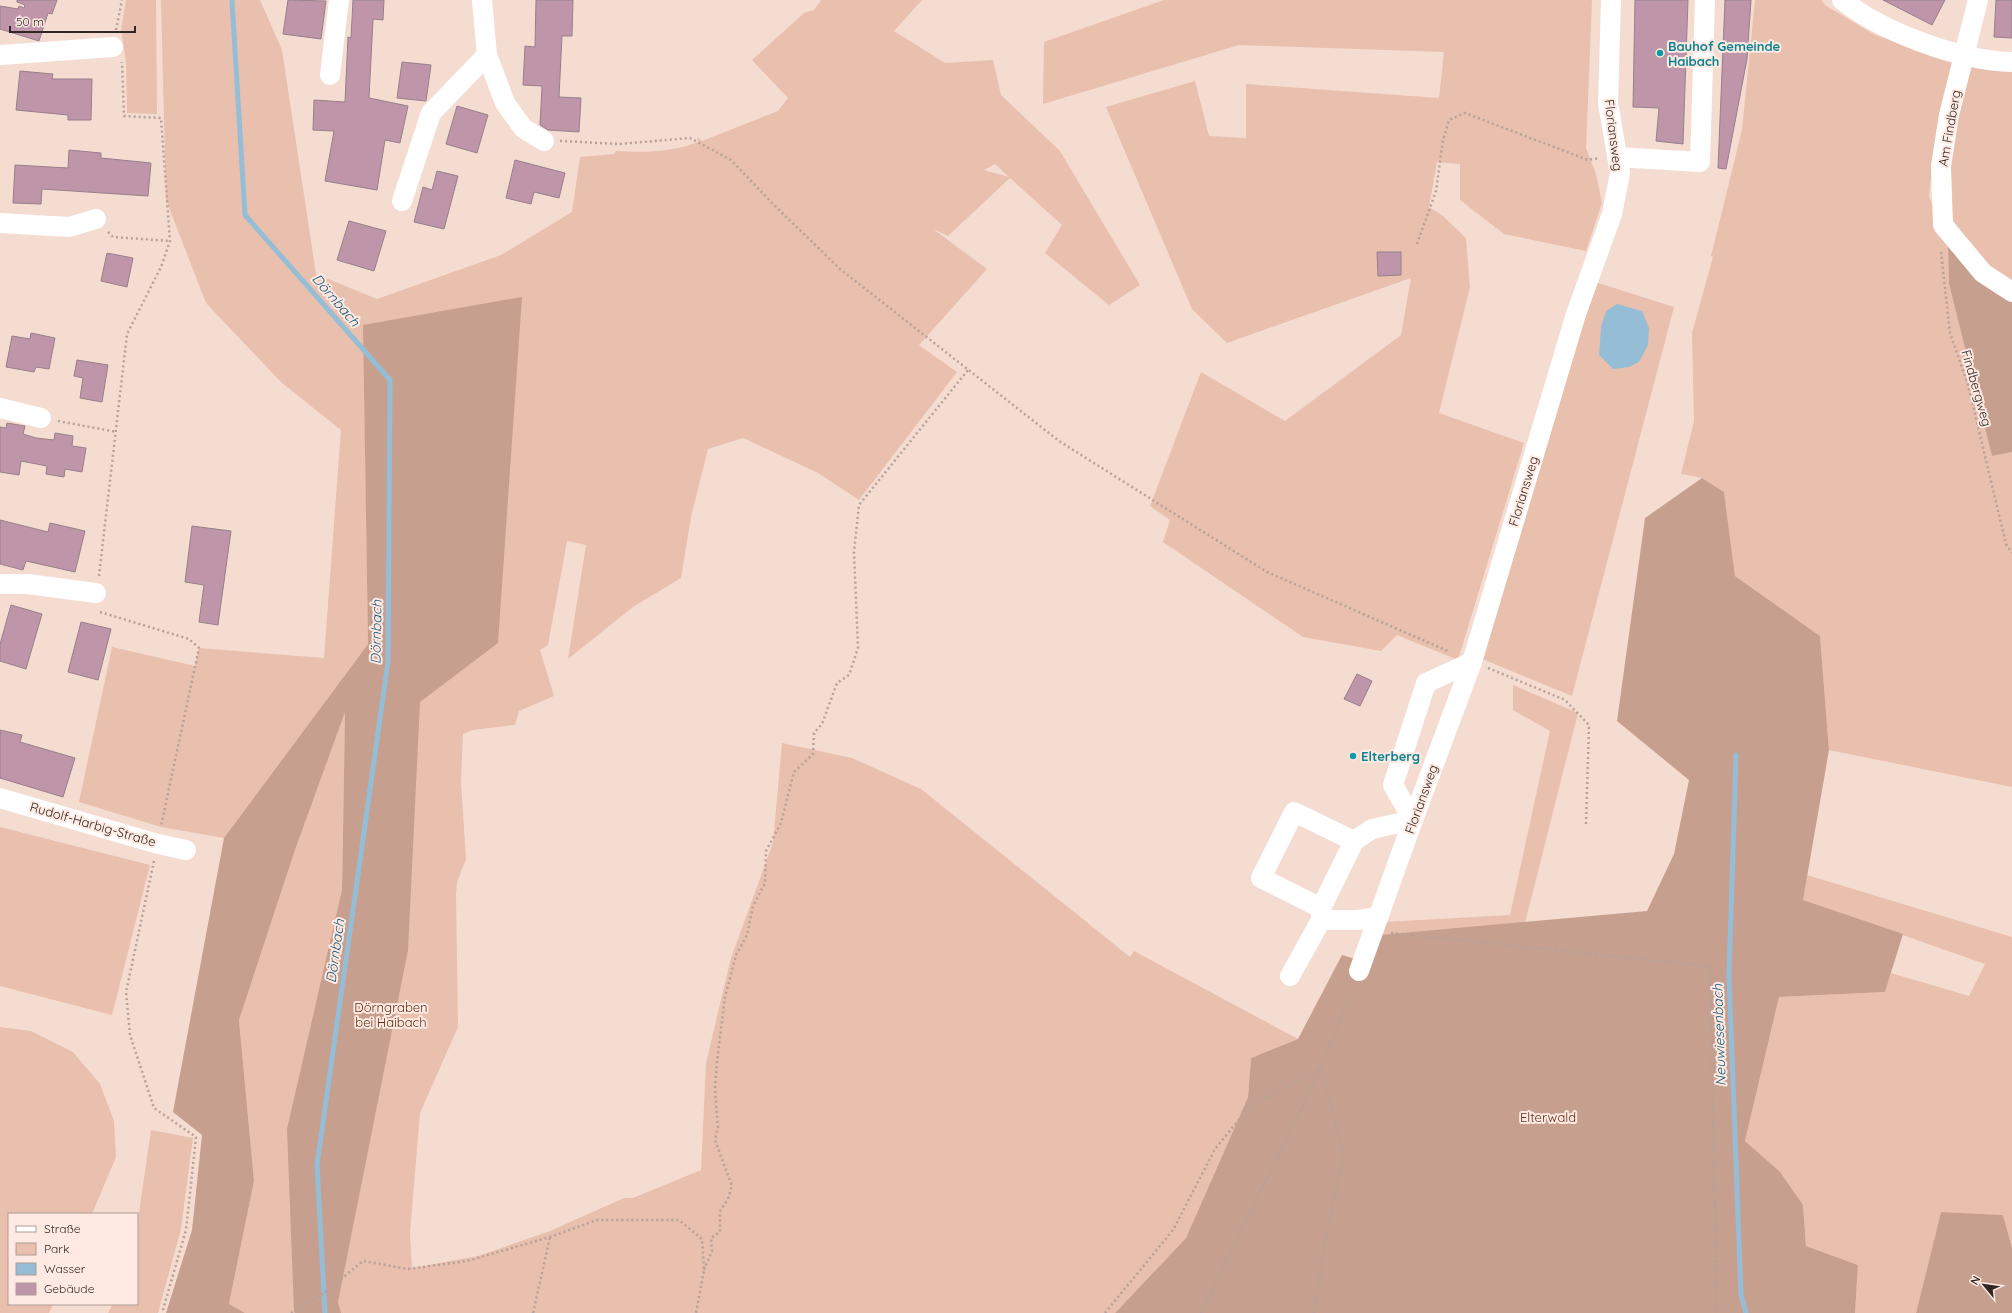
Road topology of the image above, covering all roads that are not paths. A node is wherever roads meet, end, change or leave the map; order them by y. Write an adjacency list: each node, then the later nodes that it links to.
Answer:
1 (339, 0): 12 (street)
2 (484, 0): 9 (street)
3 (1612, 0): 14 (street, Floriansweg)
4 (1705, 0): 14 (street)
5 (1842, 0): 10 (street)
6 (1978, 0): 10 (street, Am Findberg)
7 (113, 47): 8 (street)
8 (0, 55)
9 (487, 55): 13 (street); 15 (street)
10 (1963, 55): 11 (street); 18 (street, Am Findberg)
11 (2012, 62)
12 (330, 75)
13 (544, 141)
14 (1617, 157): 23 (street, Floriansweg)
15 (402, 201)
16 (96, 219): 17 (street)
17 (0, 223)
18 (2012, 292)
19 (0, 408): 20 (street)
20 (41, 418)
21 (0, 584): 22 (street)
22 (96, 593)
23 (1472, 662): 25 (street, Floriansweg); 25 (street)
24 (0, 798): 27 (street, Rudolf-Harbig-Straße)
25 (1412, 820): 26 (street); 29 (street, Floriansweg)
26 (1354, 841): 28 (street); 28 (street)
27 (186, 850)
28 (1321, 914): 29 (street); 31 (street)
29 (1376, 924): 30 (street, Floriansweg)
30 (1359, 971)
31 (1290, 976)

